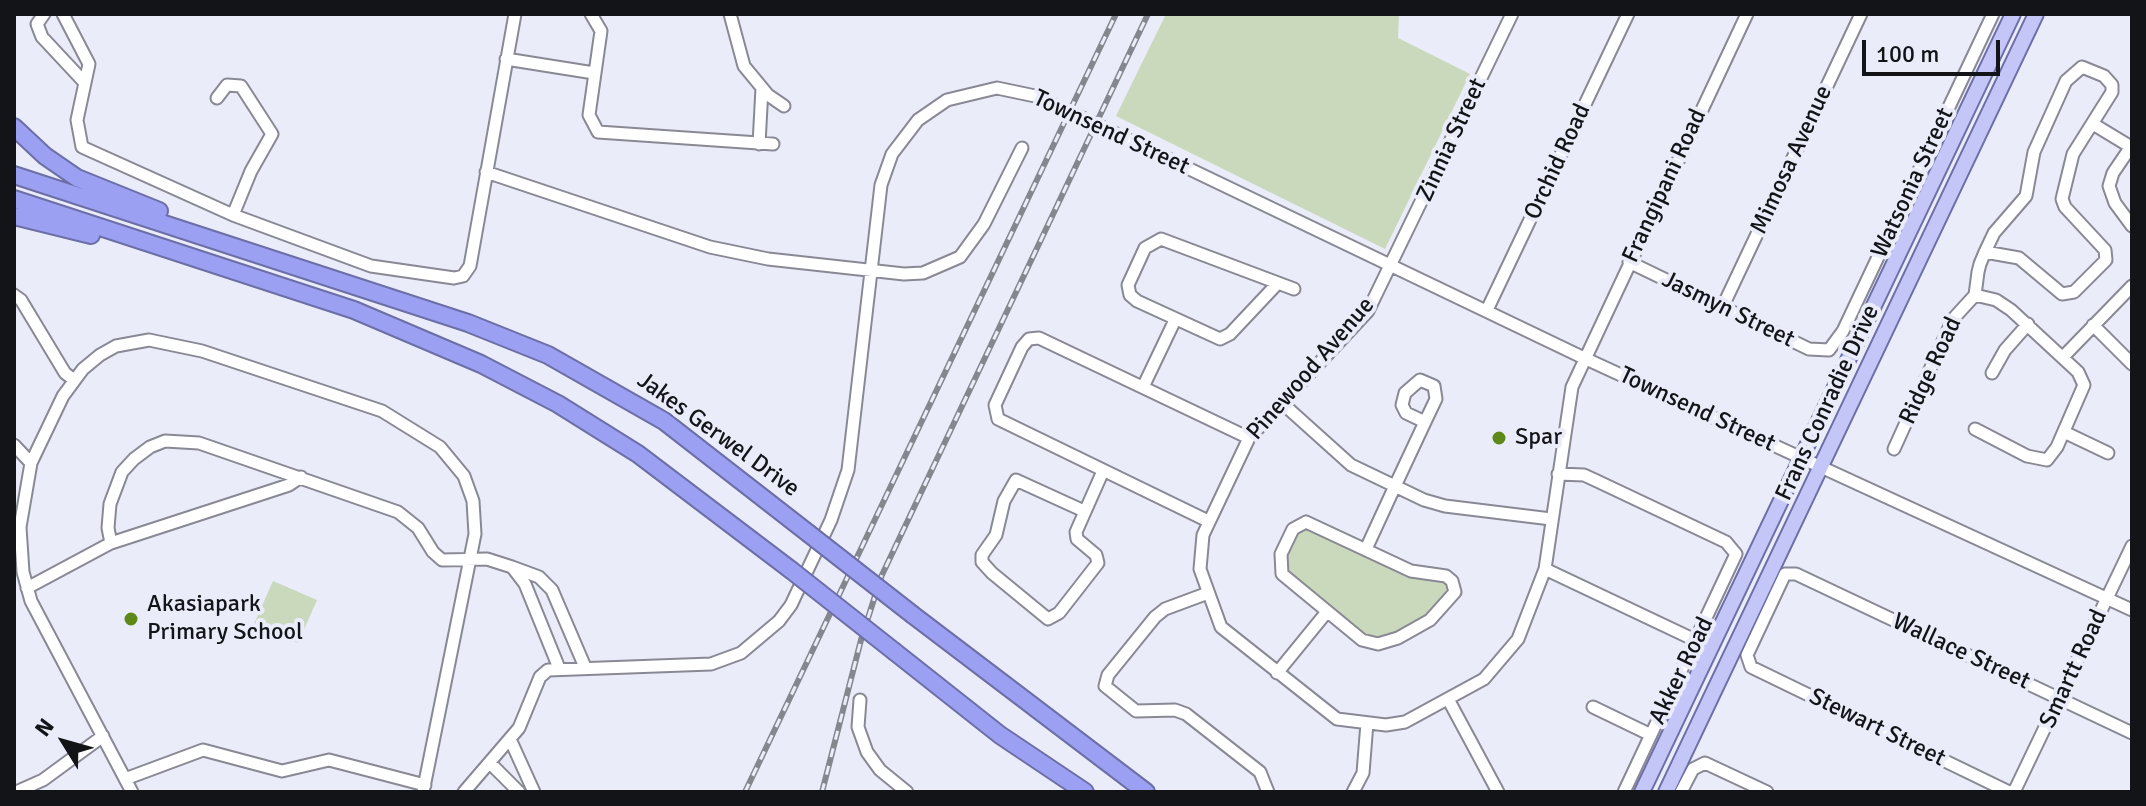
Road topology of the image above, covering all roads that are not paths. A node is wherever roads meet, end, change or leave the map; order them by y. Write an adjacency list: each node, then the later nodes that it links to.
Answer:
1 (44, 14): 15 (street)
2 (63, 14): 15 (street)
3 (515, 14): 13 (street)
4 (591, 14): 14 (street)
5 (730, 14): 16 (street)
6 (1512, 14): 34 (street, Zinnia Street)
7 (1628, 14): 43 (street, Orchid Road)
8 (1747, 14): 33 (street, Frangipani Road)
9 (1861, 14): 42 (street, Mimosa Avenue)
10 (1993, 14): 47 (street, Watsonia Street)
11 (2013, 14): 62 (main road, Frans Conradie Drive)
12 (2036, 14): 64 (main road, Frans Conradie Drive)
13 (506, 59): 14 (street); 25 (street)
14 (594, 73): 21 (street)
15 (85, 83): 28 (street)
16 (762, 88): 18 (street); 21 (street)
17 (217, 98): 28 (street)
18 (784, 106)
19 (2093, 124): 23 (street); 31 (street, Ridge Road); 31 (street, Ridge Road)
20 (14, 127): 36 (highway)
21 (759, 144): 22 (street)
22 (773, 144)
23 (2131, 146): 30 (street)
24 (1022, 148): 35 (street)
25 (486, 172): 28 (street); 35 (street)
26 (14, 175): 36 (highway, Jakes Gerwel Drive)
27 (14, 199): 32 (highway)
28 (233, 215)
29 (14, 216): 32 (highway)
30 (2132, 226)
31 (1985, 252): 41 (street, Ridge Road)
32 (179, 253): 107 (highway, bridge)
33 (1629, 262): 42 (street, Jasmyn Street); 49 (street, Frangipani Road)
34 (1391, 265): 35 (street, Townsend Street, bridge); 43 (street, Townsend Street); 54 (street, Pinewood Avenue)
35 (871, 270): 86 (street, Townsend Street)
36 (316, 273): 108 (highway, Jakes Gerwel Drive, bridge)
37 (1277, 284): 39 (street); 44 (street); 44 (street)
38 (2132, 286): 46 (street)
39 (1294, 289)
40 (14, 295): 52 (street)
41 (1975, 295): 45 (street); 60 (street, Ridge Road)
42 (1723, 306): 47 (street, Jasmyn Street)
43 (1487, 310): 49 (street, Townsend Street)
44 (1175, 320): 53 (street)
45 (2028, 324): 48 (street); 51 (street)
46 (2093, 325): 48 (street); 50 (street)
47 (1829, 350)
48 (2063, 357): 57 (street)
49 (1584, 358): 62 (street, Townsend Street); 66 (street, Pinewood Avenue)
50 (2132, 364)
51 (1992, 373)
52 (74, 380): 63 (street); 76 (street)
53 (1143, 387): 58 (street); 65 (street)
54 (1282, 403): 58 (street, Pinewood Avenue); 68 (street)
55 (1425, 422): 68 (street)
56 (1975, 429): 57 (street)
57 (2064, 432): 61 (street)
58 (1249, 438): 71 (street, Pinewood Avenue)
59 (14, 445): 63 (street)
60 (1894, 449)
61 (2108, 453)
62 (1802, 458): 64 (street, Townsend Street); 113 (main road, Frans Conradie Drive)
63 (31, 463): 72 (street)
64 (1819, 465): 82 (street, Townsend Street); 114 (main road, Frans Conradie Drive)
65 (1103, 471): 69 (street); 71 (street)
66 (1558, 474): 70 (street, Pinewood Avenue); 85 (street, Akker Road)
67 (301, 477): 73 (street); 73 (street); 76 (street)
68 (1395, 486): 70 (street); 75 (street)
69 (1084, 511): 69 (street)
70 (1551, 519): 78 (street, Pinewood Avenue)
71 (1208, 521): 81 (street, Pinewood Avenue)
72 (17, 542): 80 (street)
73 (111, 543): 80 (street)
74 (2132, 546): 82 (street, Smartt Road)
75 (1366, 549): 84 (street); 84 (street)
76 (472, 560): 77 (street); 100 (street)
77 (512, 567): 86 (street); 87 (street)
78 (1545, 569): 85 (street); 89 (street, Pinewood Avenue)
79 (1789, 572): 90 (street, Wallace Street); 117 (street, Stewart Street)
80 (27, 588): 96 (street)
81 (1208, 593): 88 (street, Pinewood Avenue); 109 (street)
82 (2107, 599): 83 (street, Townsend Street); 90 (street, Smartt Road)
83 (2132, 610)
84 (1326, 613): 88 (street)
85 (1697, 641): 95 (street, Akker Road)
86 (585, 667): 87 (street, Townsend Street)
87 (559, 668): 97 (street)
88 (1277, 673): 93 (street, Pinewood Avenue)
89 (1448, 699): 93 (street, Pinewood Avenue); 111 (street)
90 (2060, 699): 94 (street, Wallace Street); 117 (street, Smartt Road)
91 (860, 700): 106 (street)
92 (1593, 707): 95 (street)
93 (1367, 723): 110 (street)
94 (2132, 733)
95 (1651, 735): 112 (street, Akker Road)
96 (103, 736): 99 (street); 101 (street)
97 (510, 739): 98 (street); 105 (street)
98 (490, 763): 103 (street); 104 (street)
99 (125, 779): 100 (street); 102 (street)
100 (424, 788)
101 (16, 792)
102 (132, 792)
103 (464, 792)
104 (519, 792)
105 (534, 792)
106 (907, 792)
107 (1085, 792)
108 (1146, 792)
109 (1268, 792)
110 (1354, 792)
111 (1498, 792)
112 (1624, 792)
113 (1642, 792)
114 (1666, 792)
115 (1681, 792): 116 (street)
116 (1767, 792)
117 (2012, 792)

